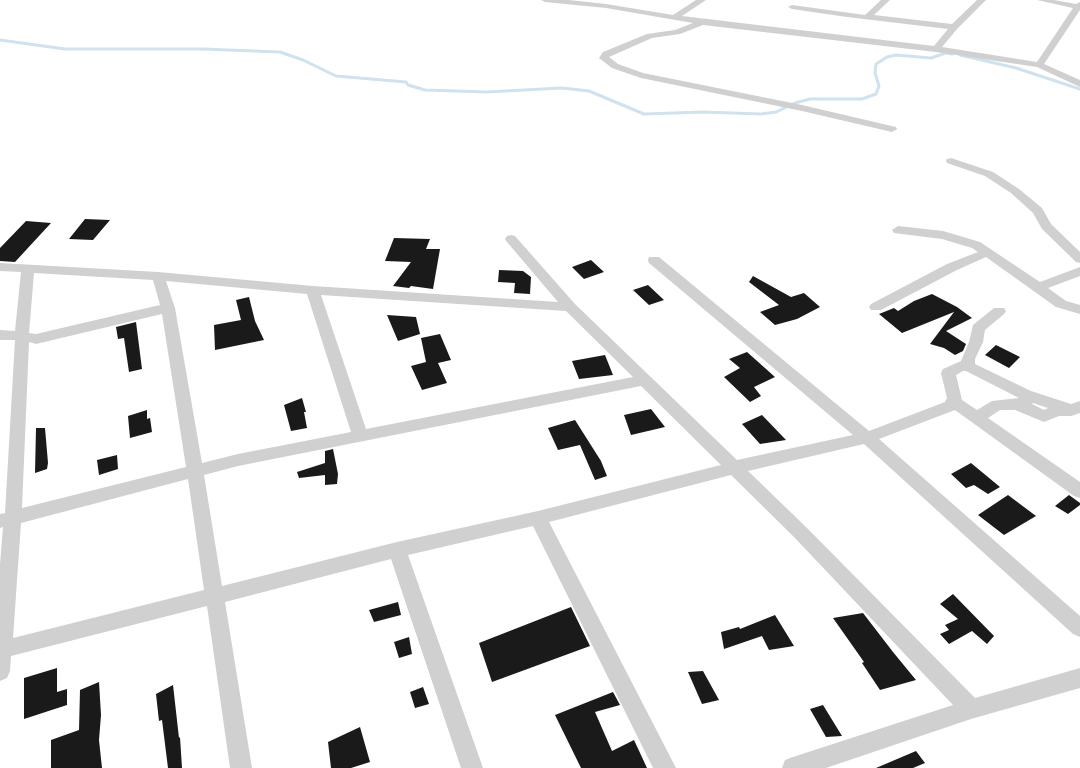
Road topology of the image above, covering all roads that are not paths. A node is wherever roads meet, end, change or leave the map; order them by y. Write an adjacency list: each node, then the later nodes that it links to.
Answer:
1 (545, 0): 8 (street)
2 (615, 0): 8 (street)
3 (702, 0): 13 (street)
4 (800, 0): 9 (street)
5 (886, 0): 12 (street)
6 (982, 0): 15 (street)
7 (1041, 0): 10 (street)
8 (606, 6): 13 (street)
9 (792, 6): 11 (street); 12 (street)
10 (1079, 6): 17 (street)
11 (788, 15)
12 (867, 17): 15 (street)
13 (672, 18): 14 (street)
14 (702, 22): 16 (street); 19 (street)
15 (954, 27): 16 (street)
16 (936, 49): 17 (street)
17 (1039, 66): 18 (street)
18 (1080, 84)
19 (892, 129)
20 (951, 161): 24 (street)
21 (898, 230): 23 (street)
22 (511, 239): 32 (street)
23 (988, 252): 30 (street); 33 (street)
24 (1080, 259)
25 (654, 260): 47 (street)
26 (0, 267): 27 (street)
27 (28, 268): 29 (street); 38 (street)
28 (1080, 271): 30 (street)
29 (158, 276): 31 (street); 34 (street)
30 (1039, 287): 35 (street)
31 (313, 290): 32 (street); 46 (street)
32 (570, 307): 40 (street)
33 (876, 307)
34 (168, 308): 38 (street); 49 (street)
35 (1080, 310)
36 (999, 311): 39 (street)
37 (0, 335): 38 (street)
38 (22, 336): 52 (street)
39 (968, 366): 41 (street); 42 (street)
40 (644, 380): 46 (street); 48 (street)
41 (1034, 397): 43 (street); 44 (street)
42 (954, 402): 45 (street); 47 (street)
43 (1017, 404): 44 (street); 45 (street)
44 (1077, 410)
45 (976, 418): 50 (street)
46 (361, 437): 49 (street)
47 (866, 438): 48 (street); 55 (street)
48 (736, 467): 51 (street); 59 (street)
49 (195, 470): 52 (street); 54 (street)
50 (1080, 491)
51 (538, 518): 53 (street); 62 (street)
52 (6, 520): 56 (street)
53 (396, 550): 54 (street); 61 (street)
54 (214, 596): 56 (street); 60 (street)
55 (1080, 628)
56 (1, 650): 57 (street)
57 (0, 672)
58 (1080, 678): 59 (street)
59 (971, 709): 63 (street)
60 (241, 768)
61 (472, 768)
62 (665, 768)
63 (793, 768)

